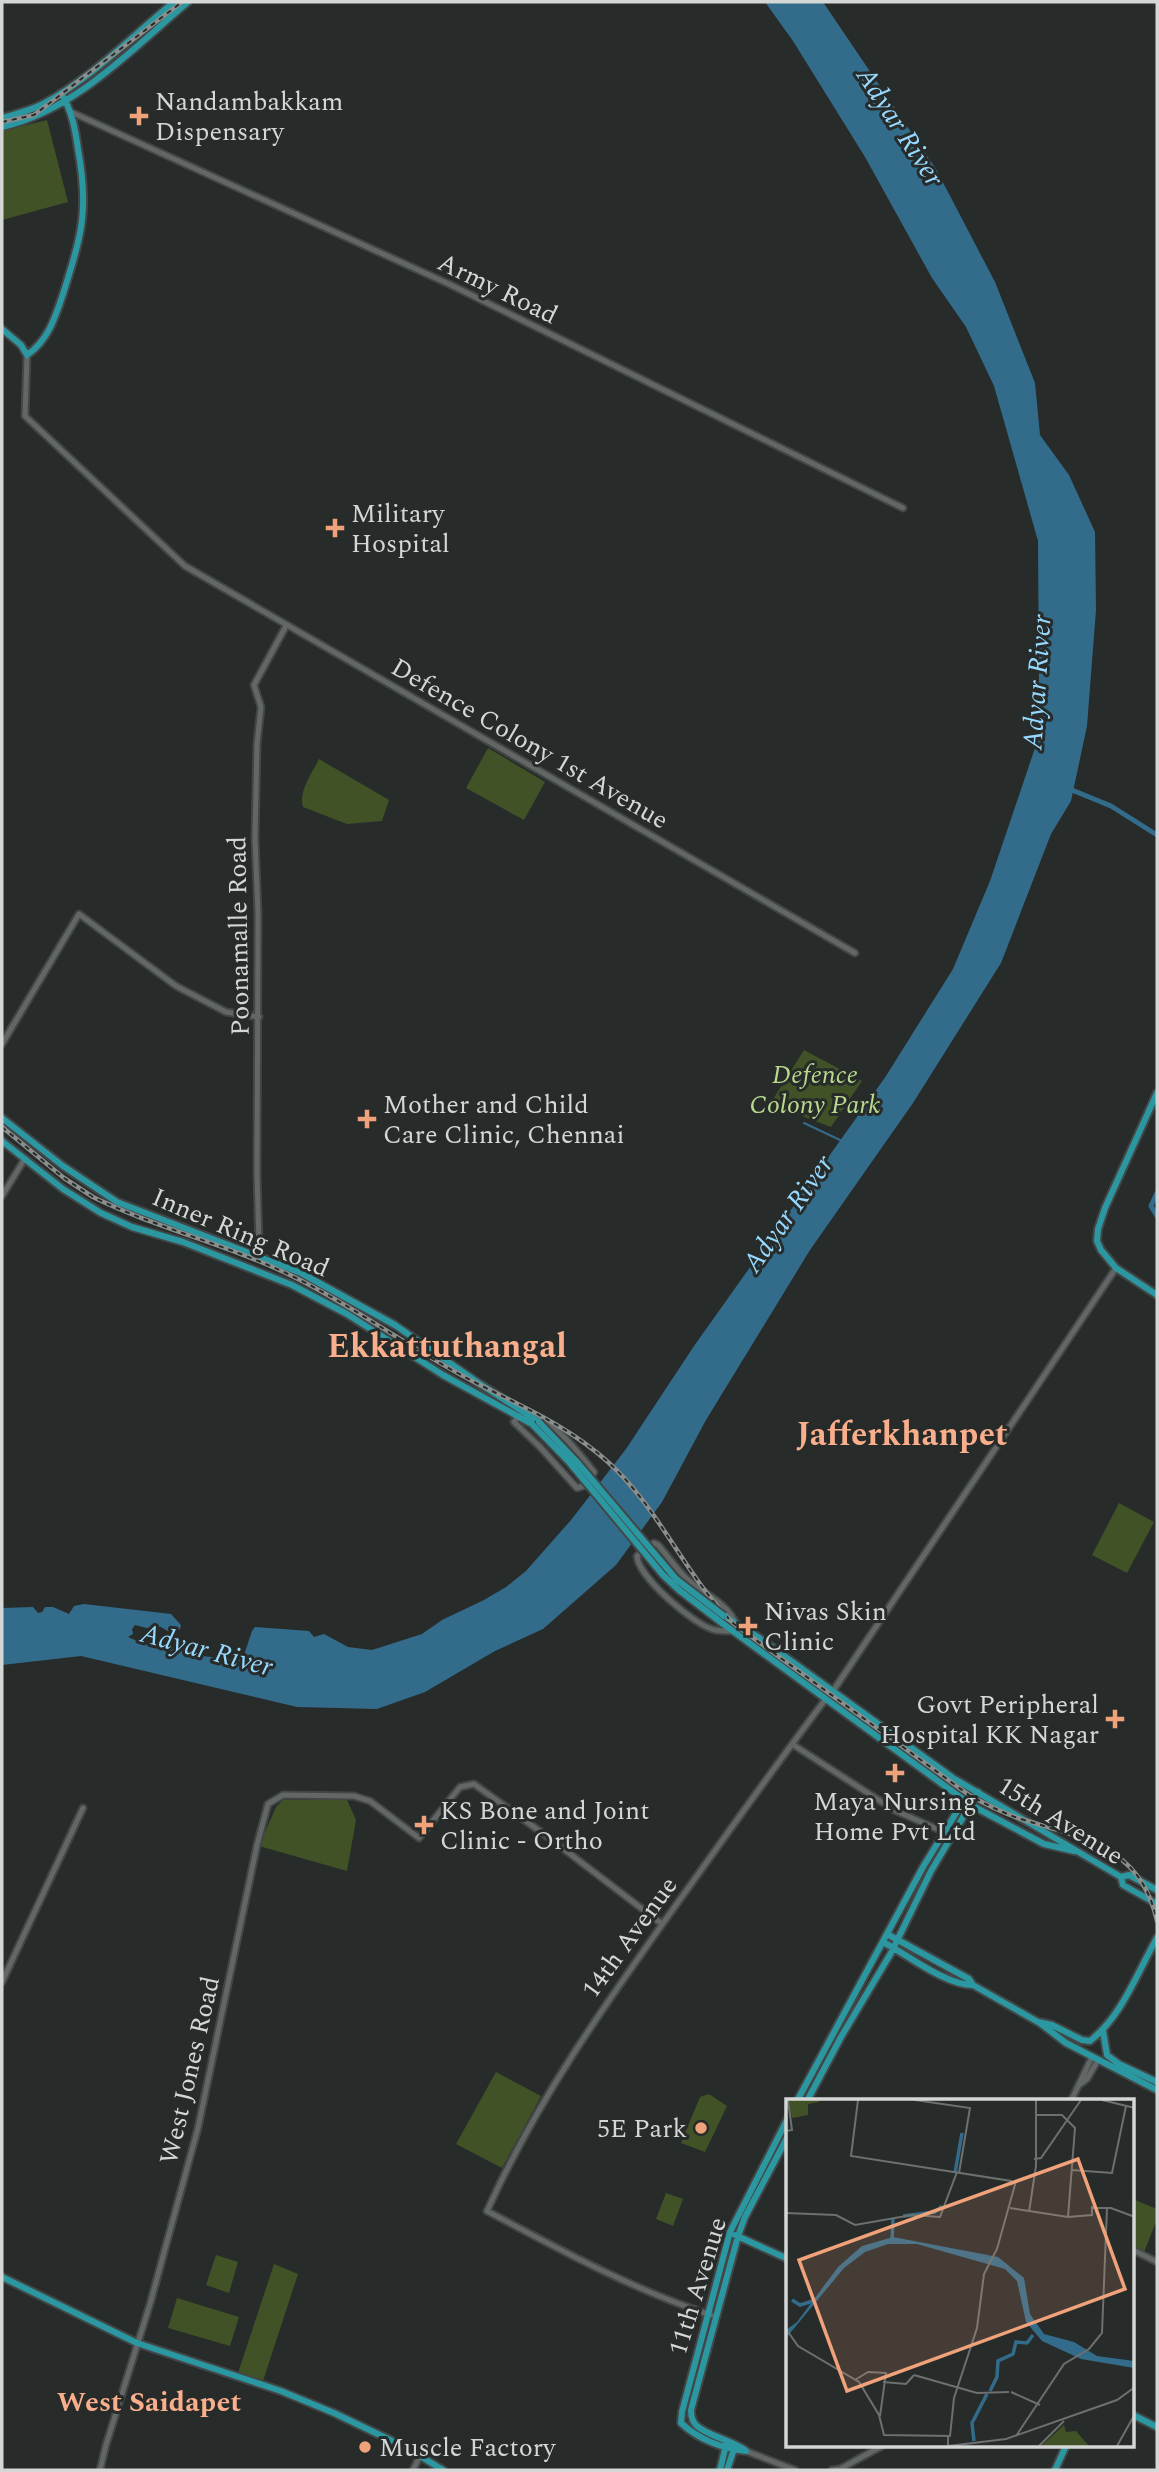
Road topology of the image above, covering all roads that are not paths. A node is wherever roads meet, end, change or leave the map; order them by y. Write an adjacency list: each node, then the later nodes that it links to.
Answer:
1 (174, 2): 3 (main road)
2 (188, 2): 4 (main road)
3 (124, 46): 4 (main road); 5 (main road)
4 (129, 52): 6 (main road)
5 (61, 93): 6 (main road); 8 (main road)
6 (65, 101): 7 (main road); 9 (main road)
7 (71, 112): 11 (main road); 12 (street, Army Road)
8 (2, 118)
9 (2, 127)
10 (2, 329): 11 (main road)
11 (27, 355): 13 (street, Defence Colony 1st Avenue)
12 (904, 508)
13 (286, 626): 14 (street, Defence Colony 1st Avenue); 15 (street, Poonamalle Road)
14 (855, 953)
15 (259, 1017): 16 (street); 24 (street, Poonamalle Road)
16 (2, 1044)
17 (1157, 1093): 18 (main road)
18 (1148, 1115): 19 (street); 25 (main road)
19 (1157, 1115)
20 (2, 1118): 24 (main road, Inner Ring Road)
21 (2, 1141): 22 (main road, Inner Ring Road)
22 (24, 1160): 23 (street); 27 (main road, Inner Ring Road)
23 (2, 1196)
24 (257, 1254): 27 (main road, Inner Ring Road)
25 (1116, 1268): 26 (main road); 29 (street)
26 (1157, 1295)
27 (521, 1413): 27 (street); 28 (main road, Inner Ring Road, bridge)
28 (734, 1627): 28 (street); 29 (main road); 30 (main road)
29 (832, 1690): 32 (main road)
30 (825, 1700): 31 (street, 14th Avenue); 33 (main road)
31 (792, 1744): 36 (street); 43 (street, 14th Avenue)
32 (978, 1792): 34 (main road); 37 (main road, 15th Avenue)
33 (964, 1800): 34 (main road); 36 (main road)
34 (971, 1805): 37 (main road); 39 (main road)
35 (83, 1808): 49 (street)
36 (944, 1832): 38 (main road)
37 (1083, 1853): 40 (main road, 15th Avenue)
38 (923, 1867): 39 (main road); 44 (main road)
39 (931, 1871): 46 (main road)
40 (1121, 1877): 41 (main road); 42 (main road, 15th Avenue)
41 (1157, 1890)
42 (1157, 1904)
43 (662, 1924): 67 (street, 14th Avenue); 69 (street, West Jones Road)
44 (887, 1934): 46 (main road); 47 (main road)
45 (1157, 1938): 52 (main road)
46 (898, 1939): 48 (main road); 50 (main road)
47 (883, 1942): 48 (main road); 56 (main road)
48 (892, 1950): 50 (main road); 57 (main road)
49 (2, 1982)
50 (973, 1985): 51 (main road)
51 (1038, 2022): 52 (main road); 53 (main road)
52 (1103, 2031): 54 (main road)
53 (1095, 2058): 55 (main road); 58 (street)
54 (1157, 2082)
55 (1157, 2090)
56 (798, 2099)
57 (808, 2099)
58 (1072, 2099)
59 (786, 2122): 61 (main road, 11th Avenue)
60 (786, 2140): 62 (main road, 11th Avenue)
61 (730, 2232): 62 (main road); 67 (main road, 11th Avenue)
62 (738, 2236): 64 (main road); 68 (main road, 11th Avenue)
63 (1134, 2250): 65 (street)
64 (786, 2258)
65 (1157, 2262)
66 (2, 2277): 69 (main road)
67 (707, 2314): 68 (street); 73 (main road, 11th Avenue)
68 (717, 2317): 72 (main road, 11th Avenue)
69 (138, 2343): 78 (main road); 79 (street, West Jones Road)
70 (1134, 2416): 71 (main road)
71 (1157, 2427)
72 (726, 2439): 73 (main road); 74 (main road, 11th Avenue)
73 (726, 2447): 74 (main road, 11th Avenue); 82 (main road)
74 (735, 2447): 77 (main road, 11th Avenue); 83 (main road)
75 (878, 2448): 85 (street)
76 (1065, 2448): 86 (main road)
77 (746, 2451): 84 (street)
78 (420, 2456): 80 (street); 81 (main road)
79 (100, 2470)
80 (413, 2470)
81 (443, 2470)
82 (720, 2470)
83 (727, 2470)
84 (795, 2470)
85 (832, 2470)
86 (1055, 2470)

